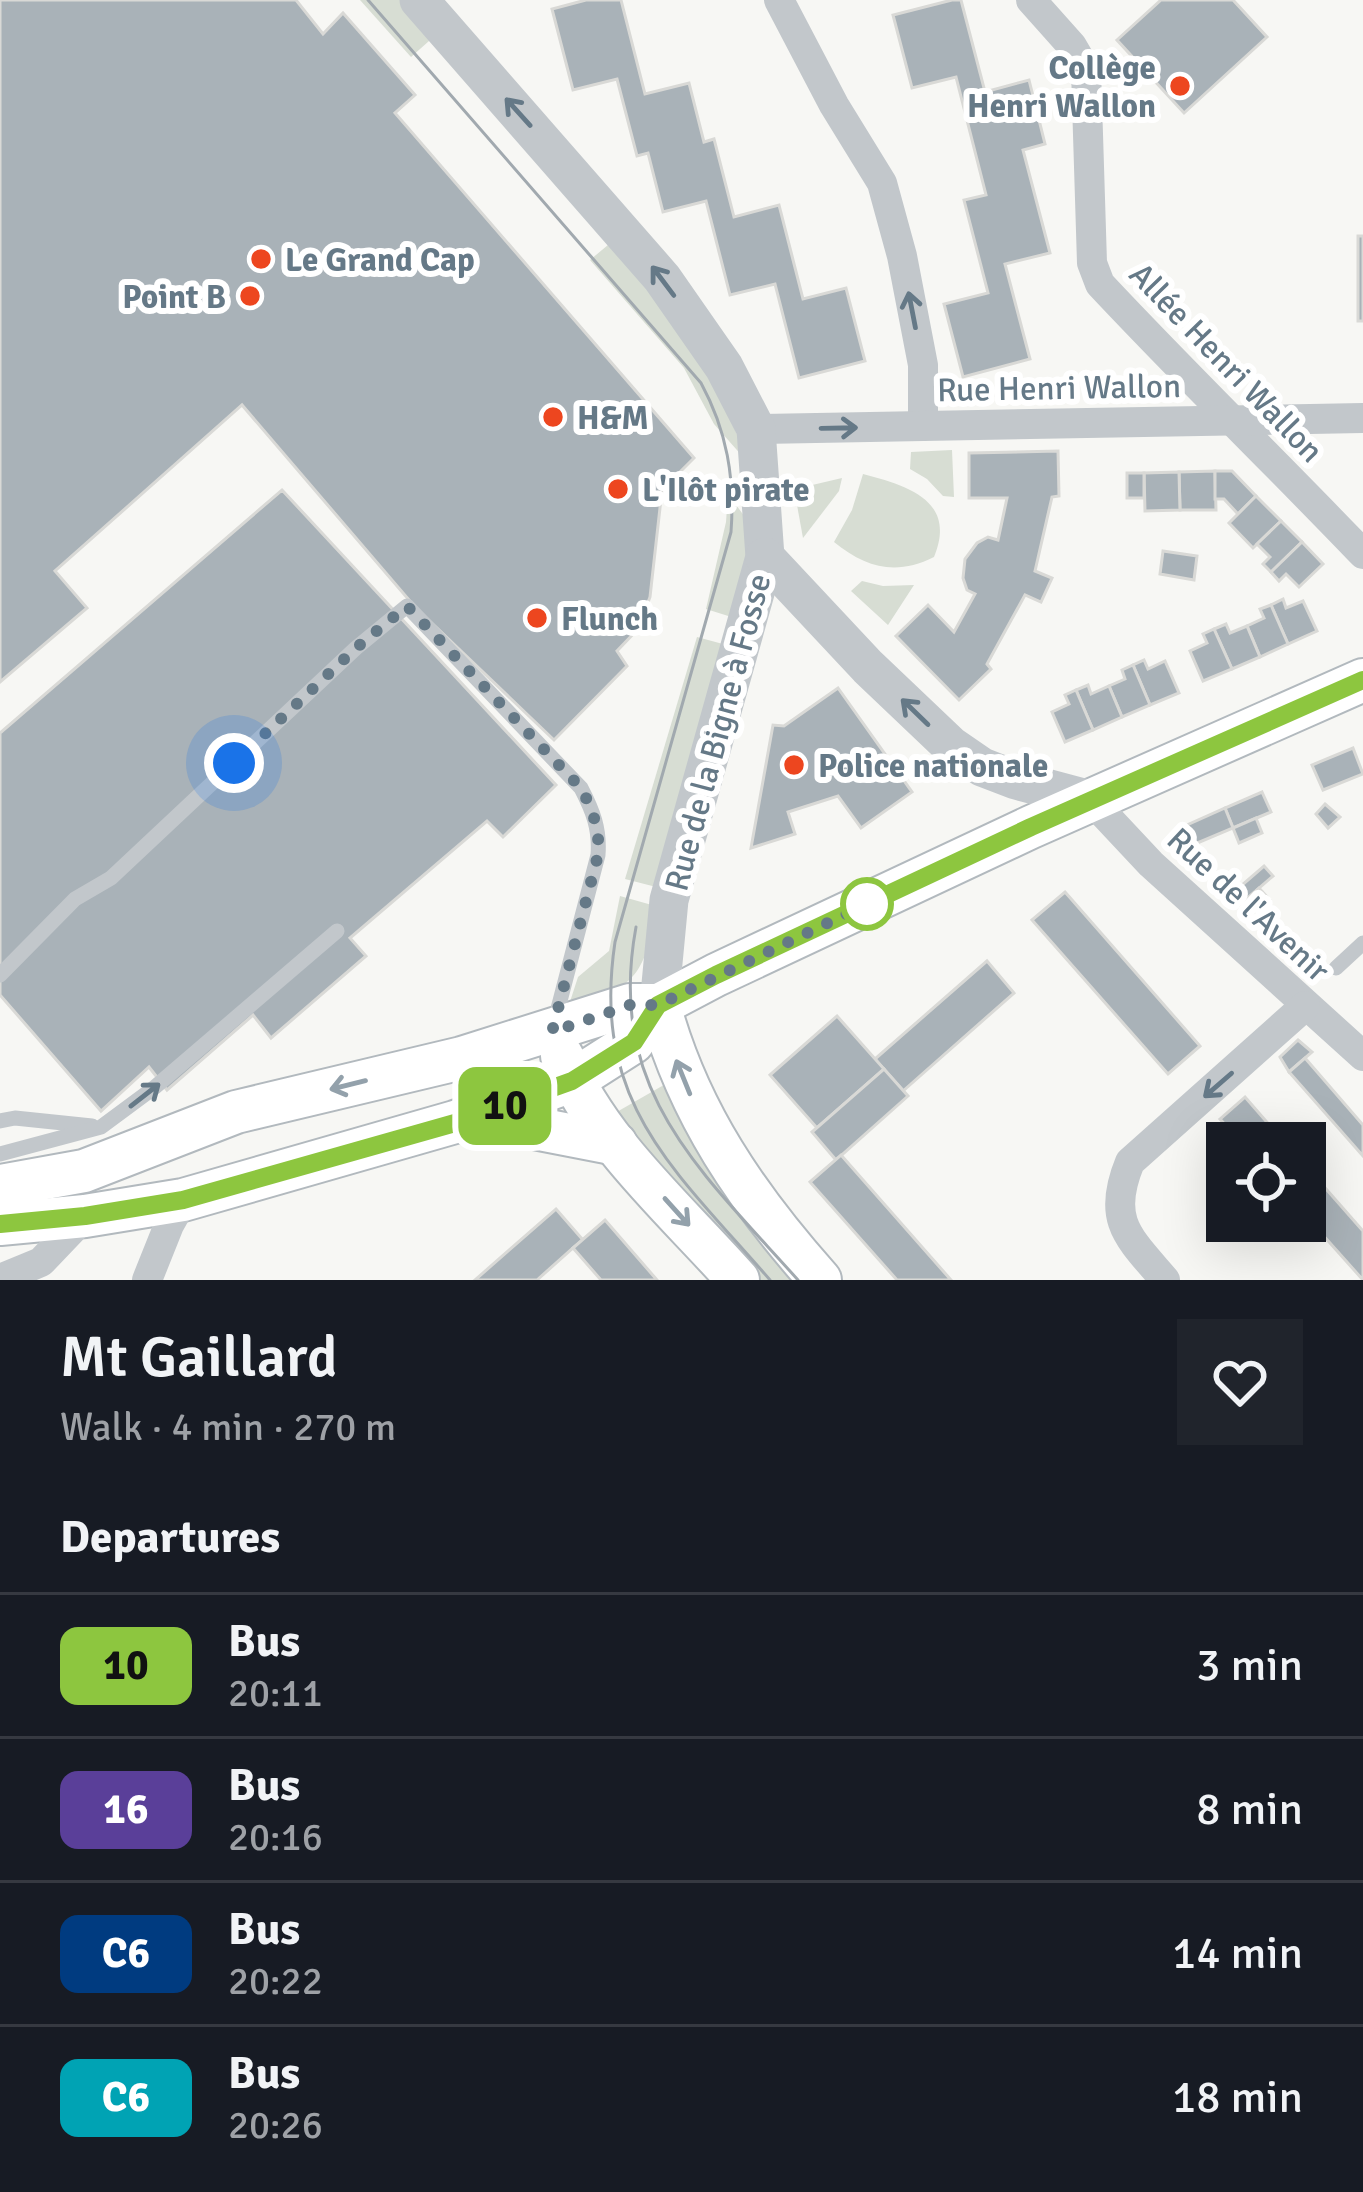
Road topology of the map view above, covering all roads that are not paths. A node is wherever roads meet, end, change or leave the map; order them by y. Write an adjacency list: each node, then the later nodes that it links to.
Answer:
1 (420, 0): 7 (street, Rue de la Bigne à Fosse, one-way to 1)
2 (778, 0): 6 (street, one-way to 2)
3 (1031, 0): 5 (street, Allée Henri Wallon)
4 (1363, 418): 5 (street, Rue Henri Wallon)
5 (1231, 420): 6 (street, Rue Henri Wallon); 8 (street, Allée Henri Wallon)
6 (923, 426): 7 (street, Rue Henri Wallon, one-way to 6)
7 (756, 429): 9 (street, Rue de la Bigne à Fosse)
8 (1363, 554)
9 (765, 556): 11 (street, one-way to 9); 16 (street, Rue de la Bigne à Fosse)
10 (1363, 680): 11 (main road)
11 (1090, 800): 16 (main road); 17 (street, Rue de l'Avenir)
12 (337, 931): 24 (lane, one-way to 12)
13 (1363, 943): 14 (lane)
14 (1336, 968)
15 (0, 975): 18 (lane)
16 (658, 1005): 18 (main road); 20 (main road); 34 (main road, one-way to 16)
17 (1305, 1006): 19 (street, Rue de l'Avenir); 35 (street, one-way to 35)
18 (552, 1032): 20 (main road); 27 (main road, one-way to 27)
19 (1363, 1057)
20 (572, 1081): 23 (main road); 25 (main road)
21 (0, 1101): 22 (lane)
22 (7, 1119): 24 (lane)
23 (455, 1123): 25 (main road); 28 (main road)
24 (101, 1127): 26 (lane)
25 (616, 1144): 33 (main road, one-way to 33)
26 (0, 1154)
27 (0, 1186)
28 (183, 1200): 29 (main road); 32 (street)
29 (85, 1216): 30 (main road); 31 (street)
30 (0, 1224)
31 (0, 1279)
32 (147, 1280)
33 (738, 1280)
34 (820, 1280)
35 (1165, 1280)

